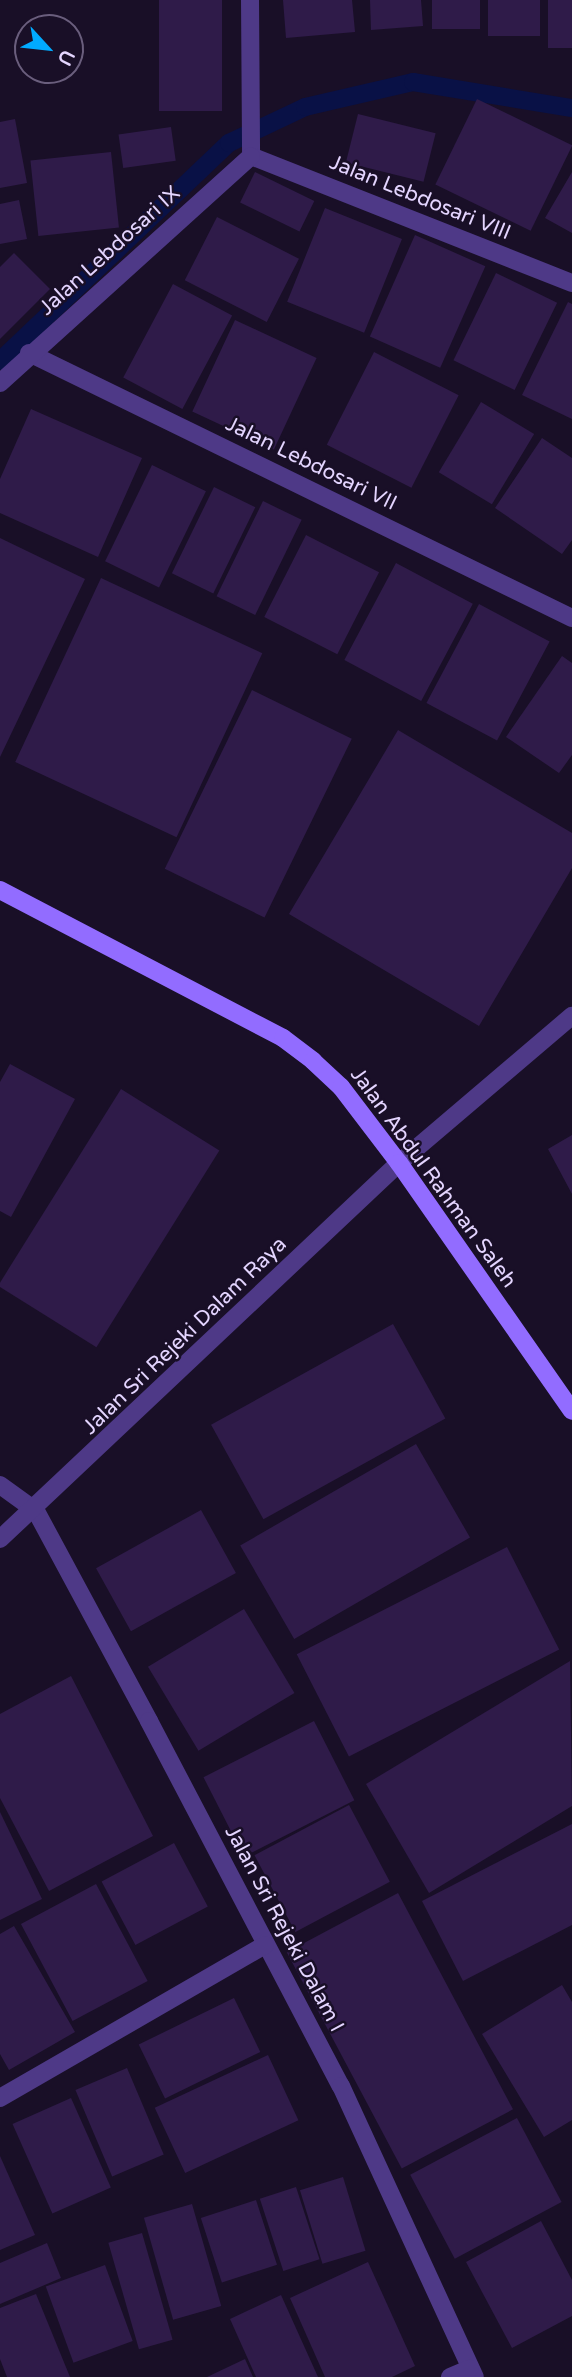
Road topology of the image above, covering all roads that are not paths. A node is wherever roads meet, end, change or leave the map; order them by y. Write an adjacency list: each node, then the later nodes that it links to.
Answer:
1 (250, 0): 2 (street)
2 (251, 149): 3 (street, Jalan Lebdosari VIII); 4 (street, Jalan Lebdosari IX)
3 (572, 283)
4 (29, 353): 5 (street, Jalan Lebdosari IX); 6 (street, Jalan Lebdosari VII)
5 (0, 383)
6 (572, 618)
7 (0, 890): 9 (street, Jalan Abdul Rahman Saleh)
8 (572, 1016): 9 (street, Jalan Sri Rejeki Dalam Raya)
9 (399, 1164): 10 (street, Jalan Abdul Rahman Saleh); 12 (street, Jalan Sri Rejeki Dalam Raya)
10 (572, 1411)
11 (0, 1485): 12 (street)
12 (36, 1511): 13 (street, Jalan Sri Rejeki Dalam Raya); 14 (street, Jalan Sri Rejeki Dalam I)
13 (0, 1539)
14 (265, 1945): 15 (street); 16 (street, Jalan Sri Rejeki Dalam I)
15 (0, 2098)
16 (472, 2373): 17 (street)
17 (450, 2377)

